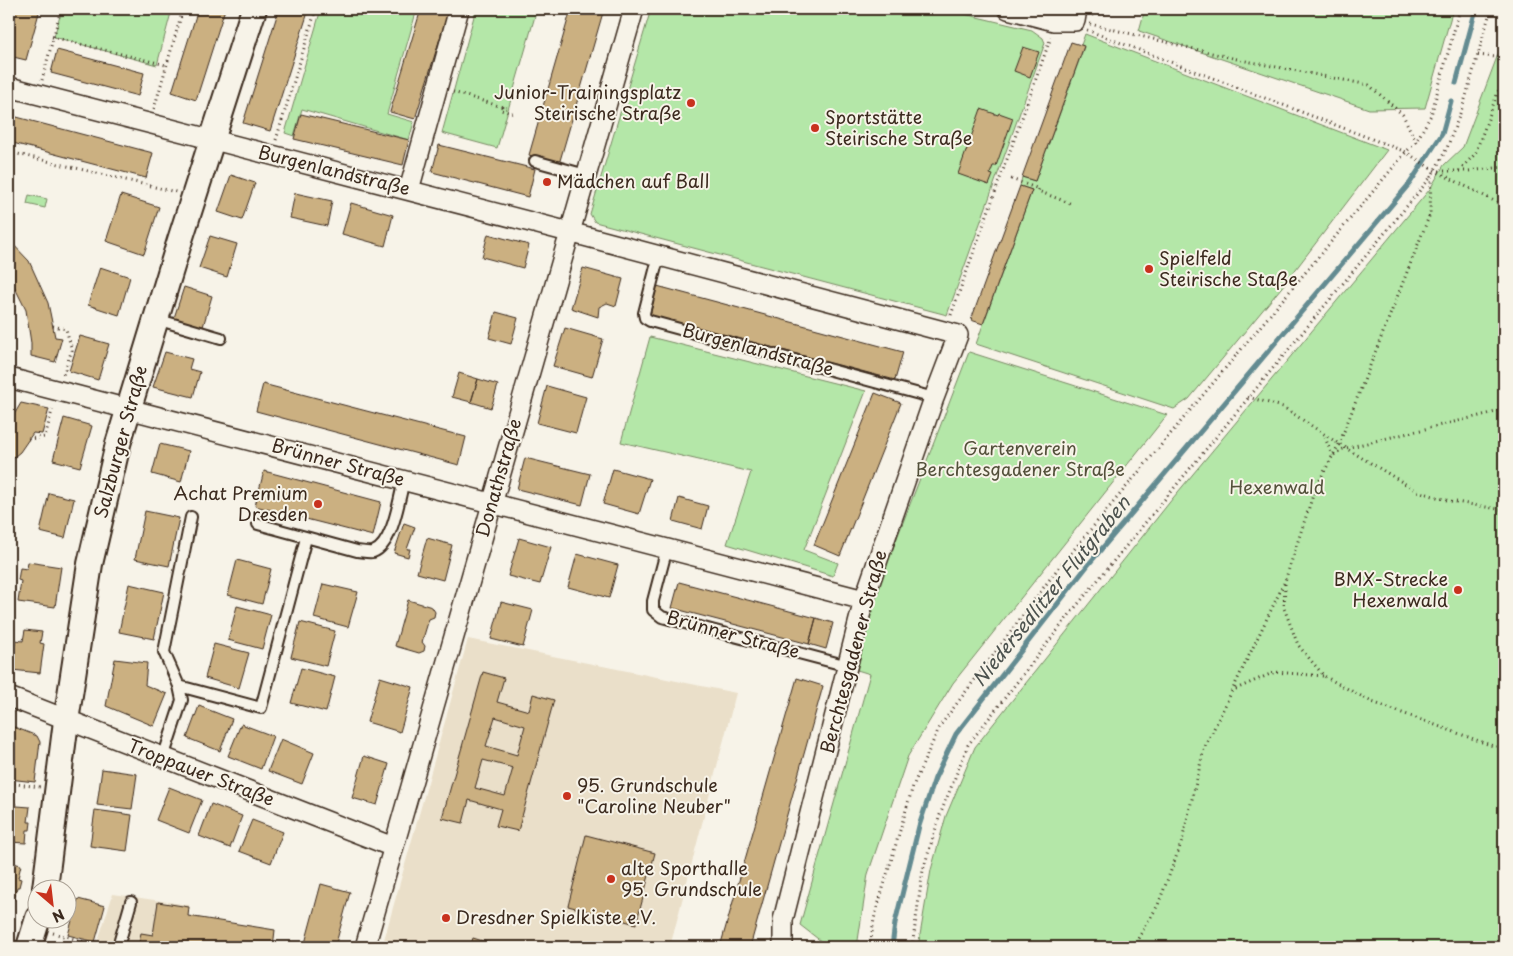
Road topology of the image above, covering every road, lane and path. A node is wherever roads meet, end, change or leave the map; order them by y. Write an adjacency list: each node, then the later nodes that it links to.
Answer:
1 (61, 9): 12 (path)
2 (183, 9): 15 (path)
3 (254, 9): 24 (street, Salzburger Straße)
4 (316, 9): 28 (path)
5 (459, 9): 35 (street)
6 (634, 9): 33 (street, Donathstraße)
7 (1008, 9): 11 (street)
8 (1460, 9): 25 (path)
9 (1491, 9): 13 (path)
10 (1076, 15): 11 (street); 25 (path); 27 (path)
11 (1054, 21): 43 (path)
12 (52, 37): 15 (path); 19 (path)
13 (1478, 55): 14 (path); 31 (path)
14 (1504, 58)
15 (166, 65): 23 (path)
16 (1504, 76): 32 (path)
17 (9, 87): 19 (street, Burgenlandstraße)
18 (459, 94): 20 (path)
19 (38, 95): 23 (street, Burgenlandstraße)
20 (502, 106): 21 (path); 22 (path)
21 (509, 108)
22 (515, 114)
23 (149, 124): 24 (street, Burgenlandstraße)
24 (213, 139): 28 (street, Burgenlandstraße); 36 (street, Salzburger Straße)
25 (1416, 142): 27 (path)
26 (9, 152): 36 (path)
27 (1407, 153): 31 (path); 83 (path)
28 (271, 156): 35 (street, Burgenlandstraße)
29 (535, 162): 33 (lane)
30 (1504, 167): 32 (path)
31 (1436, 171): 32 (path); 38 (path); 47 (path); 53 (path)
32 (1459, 171)
33 (586, 175): 39 (street, Donathstraße)
34 (1011, 178): 37 (path)
35 (409, 190): 39 (street, Burgenlandstraße)
36 (194, 197): 41 (street, Salzburger Straße)
37 (1072, 204)
38 (1504, 206)
39 (570, 232): 40 (street, Burgenlandstraße); 57 (street, Donathstraße)
40 (659, 255): 43 (street, Burgenlandstraße); 48 (lane, Burgenlandstraße)
41 (156, 319): 44 (lane); 49 (street, Salzburger Straße)
42 (53, 326): 46 (path)
43 (957, 335): 48 (street, Berchtesgadener Straße)
44 (221, 338)
45 (9, 378): 46 (street, Brünner Straße)
46 (57, 392): 49 (street, Brünner Straße); 52 (path)
47 (1248, 397): 51 (path); 84 (path)
48 (934, 398): 64 (street, Berchtesgadener Straße)
49 (128, 408): 56 (street, Brünner Straße); 70 (street, Salzburger Straße)
50 (1504, 410): 54 (path)
51 (1324, 434): 53 (path); 55 (path)
52 (28, 439)
53 (1339, 444): 54 (path); 55 (path)
54 (1346, 448): 55 (path); 58 (path)
55 (1332, 457): 63 (path)
56 (404, 480): 57 (street, Brünner Straße); 61 (lane)
57 (491, 503): 62 (street, Brünner Straße); 75 (street, Donathstraße)
58 (1504, 510)
59 (191, 517): 67 (lane)
60 (258, 524): 61 (lane)
61 (306, 538): 67 (lane)
62 (667, 548): 64 (street, Brünner Straße); 65 (lane, Brünner Straße)
63 (1285, 581): 66 (path); 68 (path)
64 (864, 600): 65 (street, Berchtesgadener Straße)
65 (848, 666): 82 (street, Berchtesgadener Straße)
66 (1324, 676): 68 (path); 71 (path)
67 (180, 686): 72 (lane)
68 (1231, 691): 85 (path)
69 (9, 697): 70 (street, Troppauer Straße)
70 (66, 721): 72 (street, Troppauer Straße); 74 (street, Salzburger Straße)
71 (1504, 750)
72 (163, 758): 75 (street, Troppauer Straße)
73 (9, 783): 74 (path)
74 (58, 790): 76 (street, Salzburger Straße)
75 (393, 847): 81 (street, Donathstraße)
76 (46, 878)
77 (130, 902): 80 (lane)
78 (34, 931): 79 (path)
79 (103, 947)
80 (118, 947)
81 (365, 947)
82 (784, 947)
83 (870, 947)
84 (912, 947)
85 (1133, 947)

